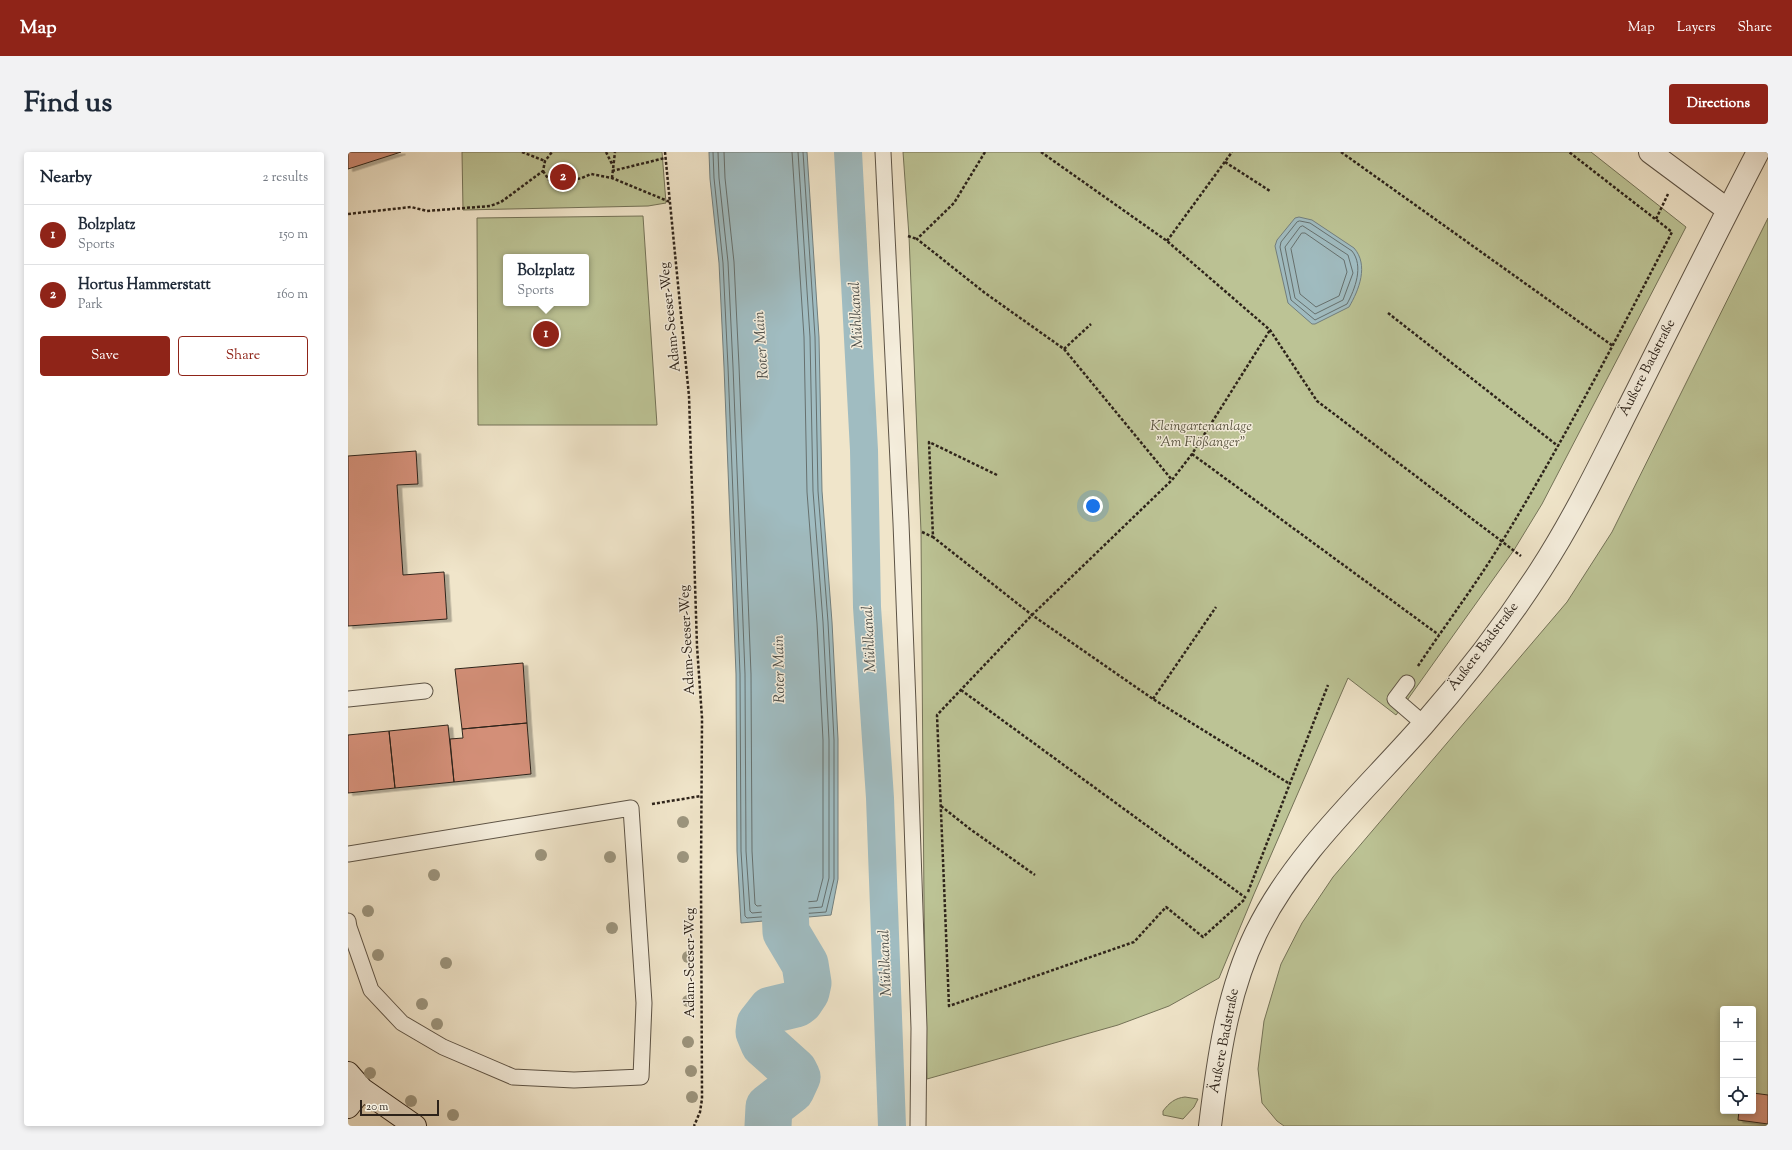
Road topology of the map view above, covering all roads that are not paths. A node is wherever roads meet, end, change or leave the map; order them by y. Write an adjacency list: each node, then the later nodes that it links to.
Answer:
1 (883, 152): 14 (lane)
2 (1650, 152): 4 (street)
3 (1758, 152): 4 (street, Äußere Badstraße)
4 (1728, 210): 8 (street, Äußere Badstraße)
5 (1407, 683): 8 (lane)
6 (425, 690): 7 (lane)
7 (348, 699)
8 (1424, 724): 15 (street, Äußere Badstraße)
9 (348, 854): 10 (lane)
10 (348, 920)
11 (355, 1081): 12 (street); 13 (street)
12 (348, 1107)
13 (415, 1126)
14 (918, 1126)
15 (1210, 1126)

